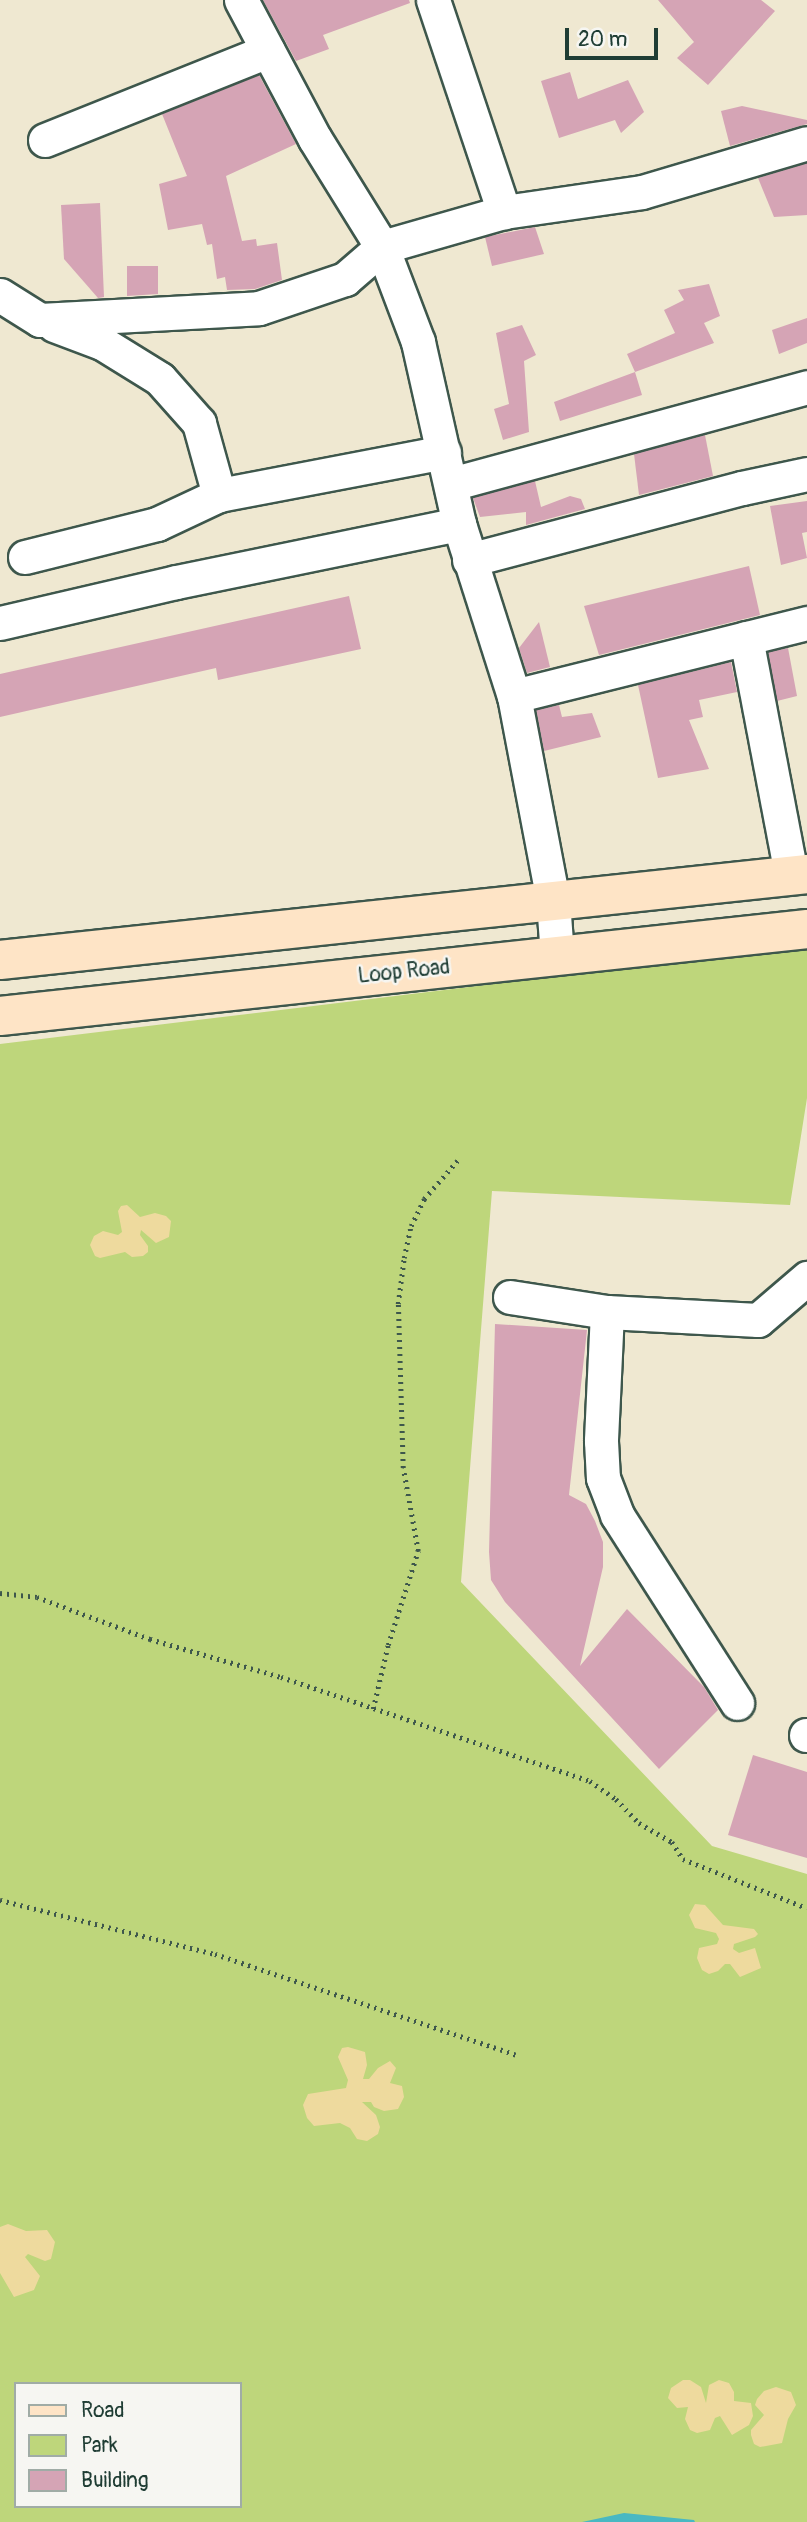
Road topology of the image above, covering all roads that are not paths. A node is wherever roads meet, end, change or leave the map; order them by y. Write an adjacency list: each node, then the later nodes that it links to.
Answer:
1 (241, 0): 3 (street)
2 (433, 0): 6 (street)
3 (268, 51): 4 (street); 7 (street)
4 (45, 140)
5 (807, 143): 6 (street)
6 (503, 212): 7 (street)
7 (382, 247): 9 (street); 11 (street)
8 (0, 295): 9 (street)
9 (24, 317): 14 (street)
10 (807, 387): 13 (street)
11 (444, 452): 13 (street); 14 (street)
12 (807, 474): 17 (street)
13 (451, 484): 15 (street)
14 (219, 495): 16 (street)
15 (459, 524): 17 (street); 18 (street)
16 (25, 557)
17 (469, 560): 21 (street)
18 (0, 623)
19 (807, 623): 20 (street)
20 (746, 638): 21 (street); 22 (street)
21 (514, 696): 23 (street)
22 (799, 875): 23 (main road)
23 (553, 901): 25 (street); 26 (main road)
24 (807, 929): 25 (main road, Loop Road)
25 (557, 956): 27 (main road, Loop Road)
26 (0, 960)
27 (0, 1016)
28 (807, 1278): 30 (street)
29 (510, 1297): 30 (street)
30 (607, 1312): 31 (street)
31 (737, 1703)

